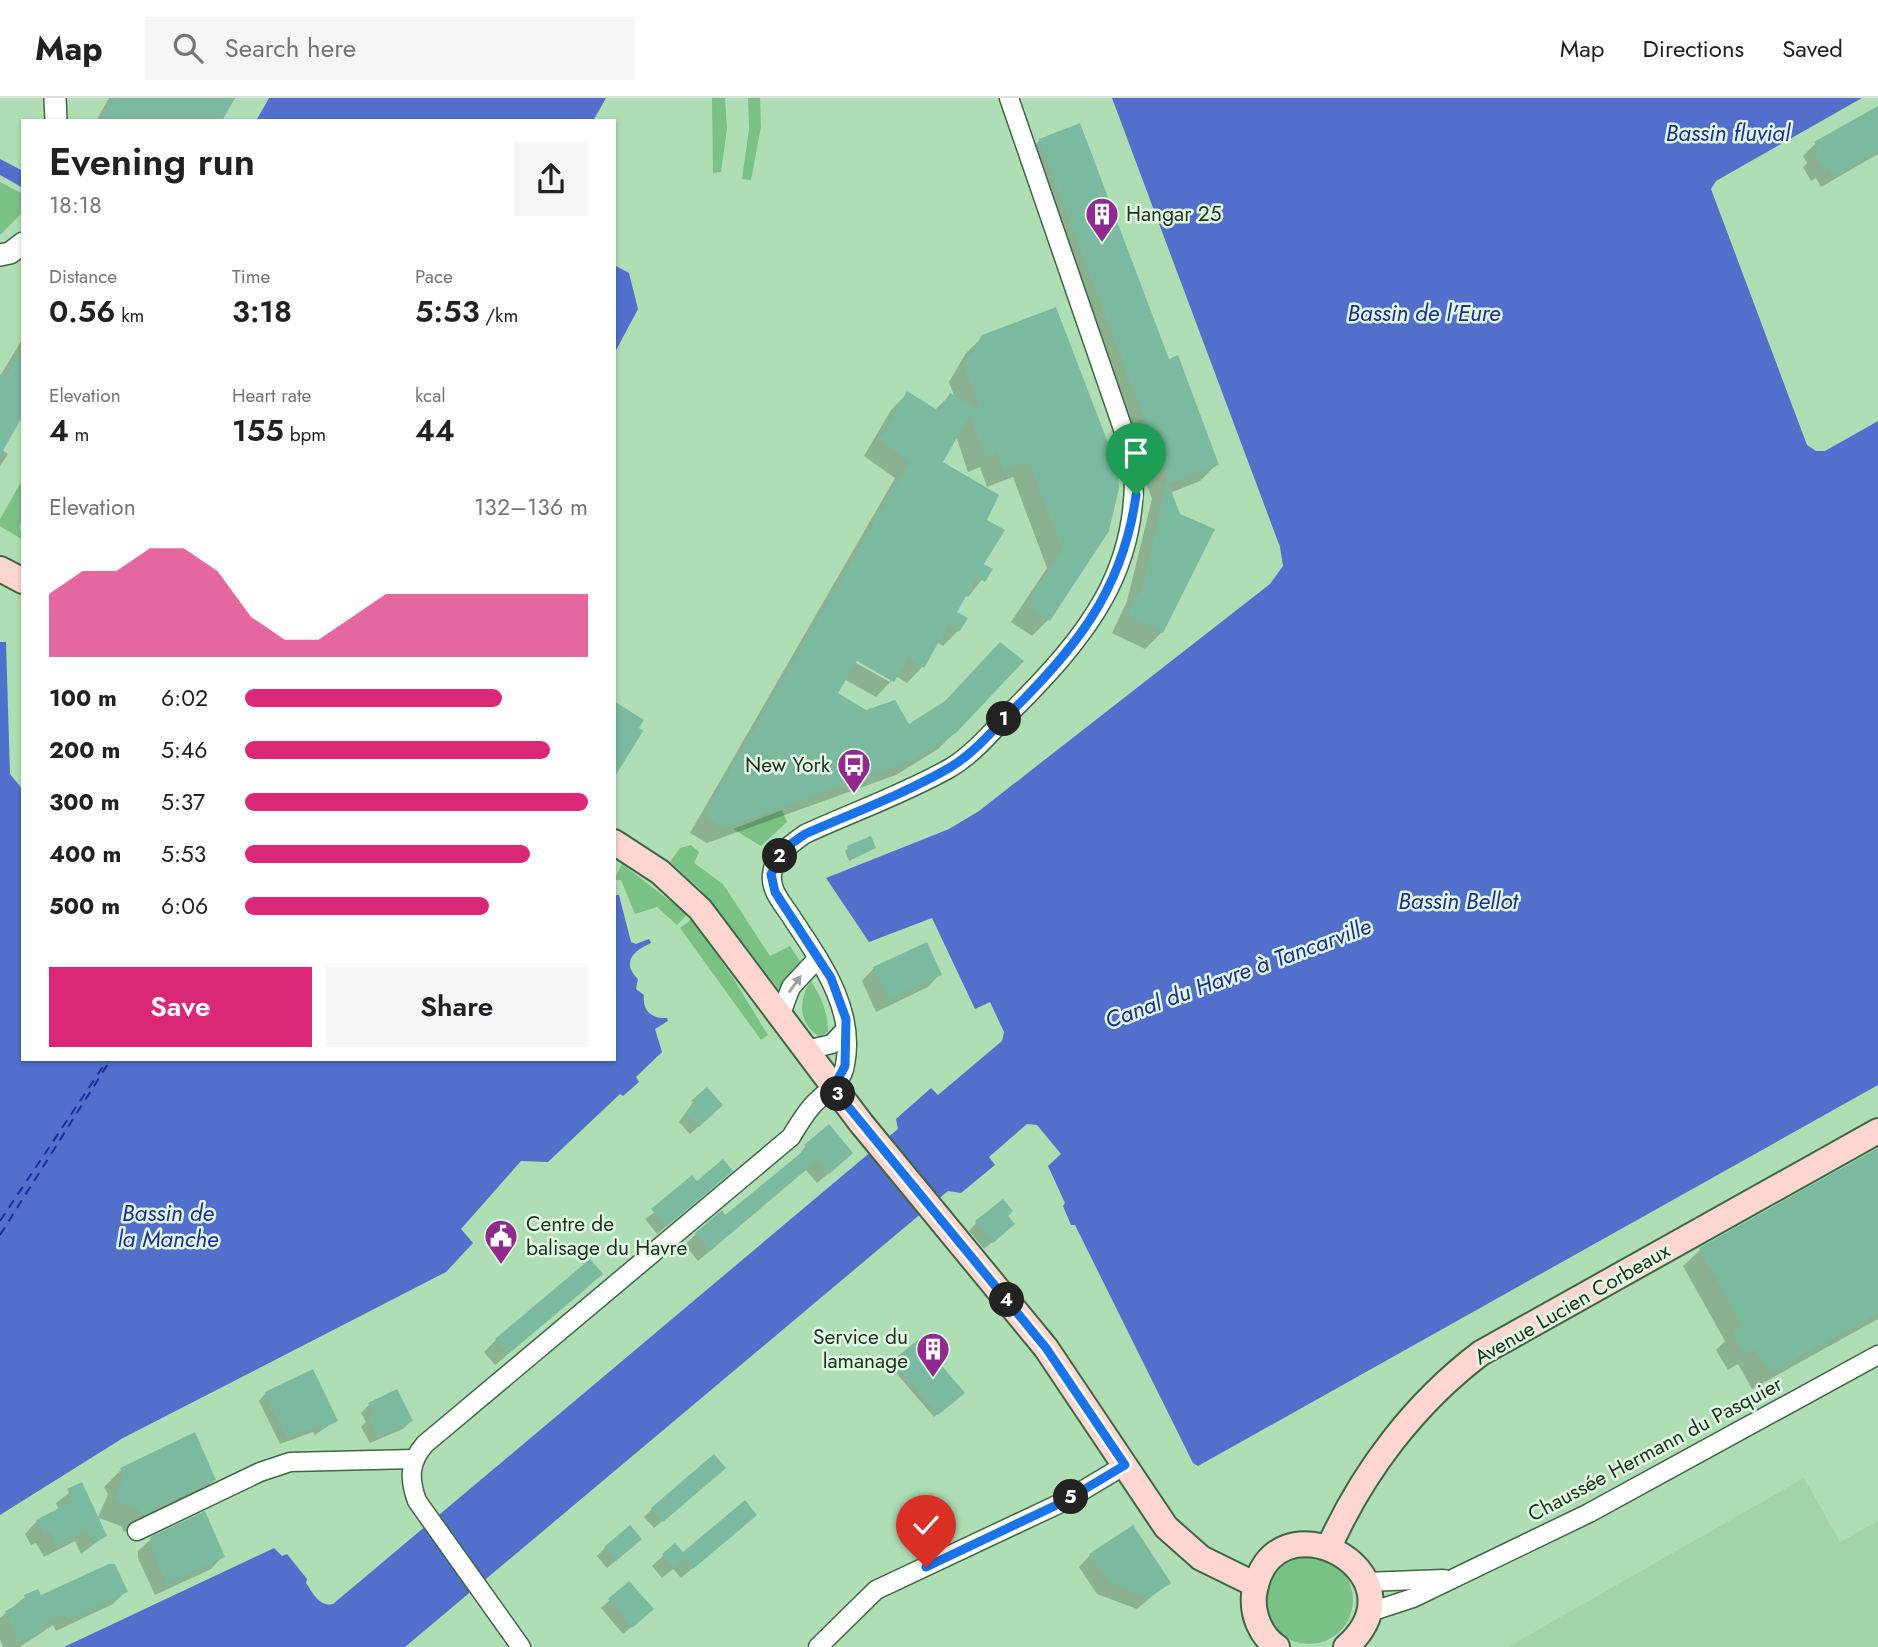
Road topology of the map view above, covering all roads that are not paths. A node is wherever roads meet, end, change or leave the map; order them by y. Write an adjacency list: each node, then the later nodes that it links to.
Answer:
1 (55, 98): 3 (street)
2 (1009, 98): 9 (street)
3 (56, 119)
4 (21, 245): 5 (street)
5 (0, 256)
6 (0, 569): 7 (main road)
7 (21, 580)
8 (616, 843): 10 (main road)
9 (818, 958): 10 (street, one-way to 9); 11 (street)
10 (780, 1016): 12 (main road)
11 (845, 1031): 12 (street); 13 (street)
12 (806, 1050): 13 (main road)
13 (833, 1088): 16 (street); 17 (main road)
14 (1878, 1131): 19 (main road, Avenue Lucien Corbeaux)
15 (1878, 1355): 20 (street, Chaussée Hermann du Pasquier)
16 (414, 1459): 18 (street); 24 (street)
17 (1125, 1465): 22 (main road); 25 (street)
18 (137, 1531)
19 (1329, 1546): 21 (main road); 22 (main road)
20 (1451, 1578): 21 (street, Chaussée Hermann du Pasquier); 23 (street, Chaussée Hermann du Pasquier)
21 (1365, 1582): 23 (main road)
22 (1256, 1585): 26 (main road)
23 (1367, 1613): 27 (main road)
24 (521, 1647)
25 (818, 1647)
26 (1277, 1647)
27 (1346, 1647)

